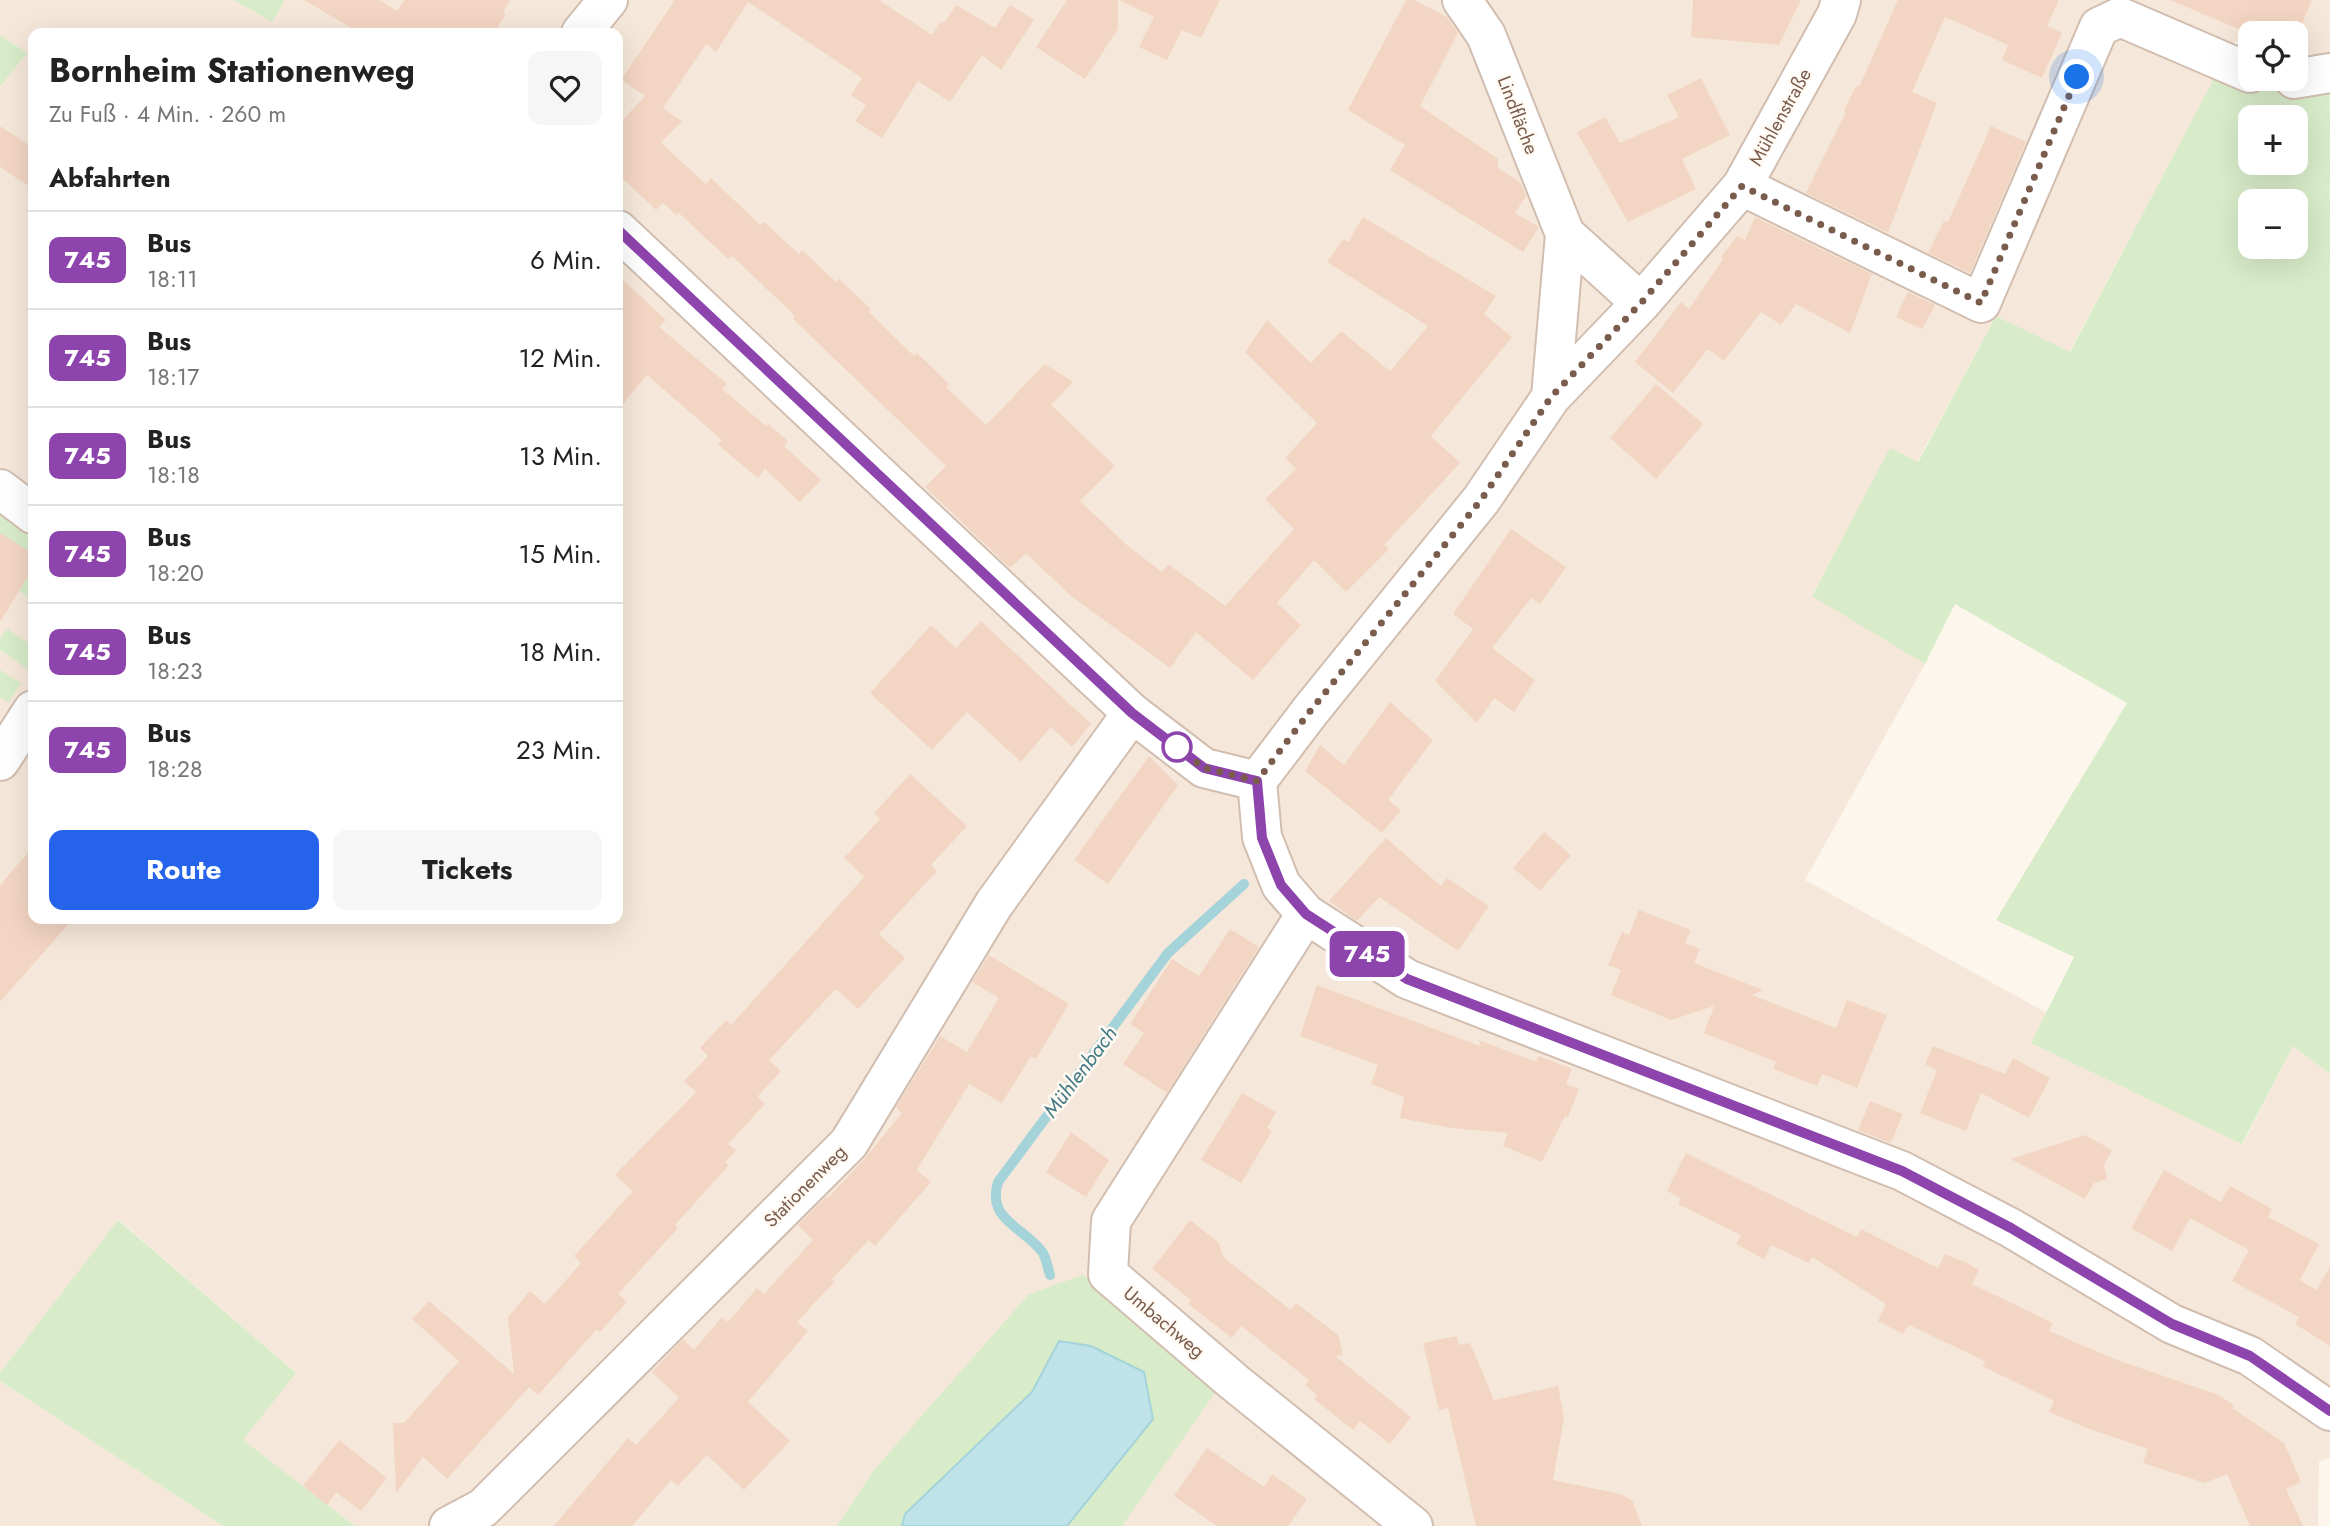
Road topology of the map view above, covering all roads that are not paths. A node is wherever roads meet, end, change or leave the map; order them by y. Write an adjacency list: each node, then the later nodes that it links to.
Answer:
1 (608, 0): 4 (street)
2 (1462, 0): 9 (street, Lindfläche)
3 (1841, 0): 8 (street, Mühlenstraße)
4 (585, 28)
5 (2238, 68): 8 (street)
6 (2330, 73): 7 (street)
7 (2308, 77)
8 (1742, 186): 11 (street, Mühlenstraße)
9 (1564, 234): 11 (street, Lindfläche); 12 (street, Lindfläche)
10 (623, 235): 15 (street)
11 (1641, 303): 12 (street, Mühlenstraße)
12 (1551, 397): 18 (street, Mühlenstraße)
13 (0, 489): 14 (street)
14 (28, 510)
15 (1132, 713): 18 (street); 21 (street, Stationenweg)
16 (28, 718): 17 (street)
17 (0, 761)
18 (1257, 781): 19 (street)
19 (1306, 914): 20 (street); 22 (street, Umbachweg)
20 (2330, 1411)
21 (449, 1526)
22 (1413, 1526)

